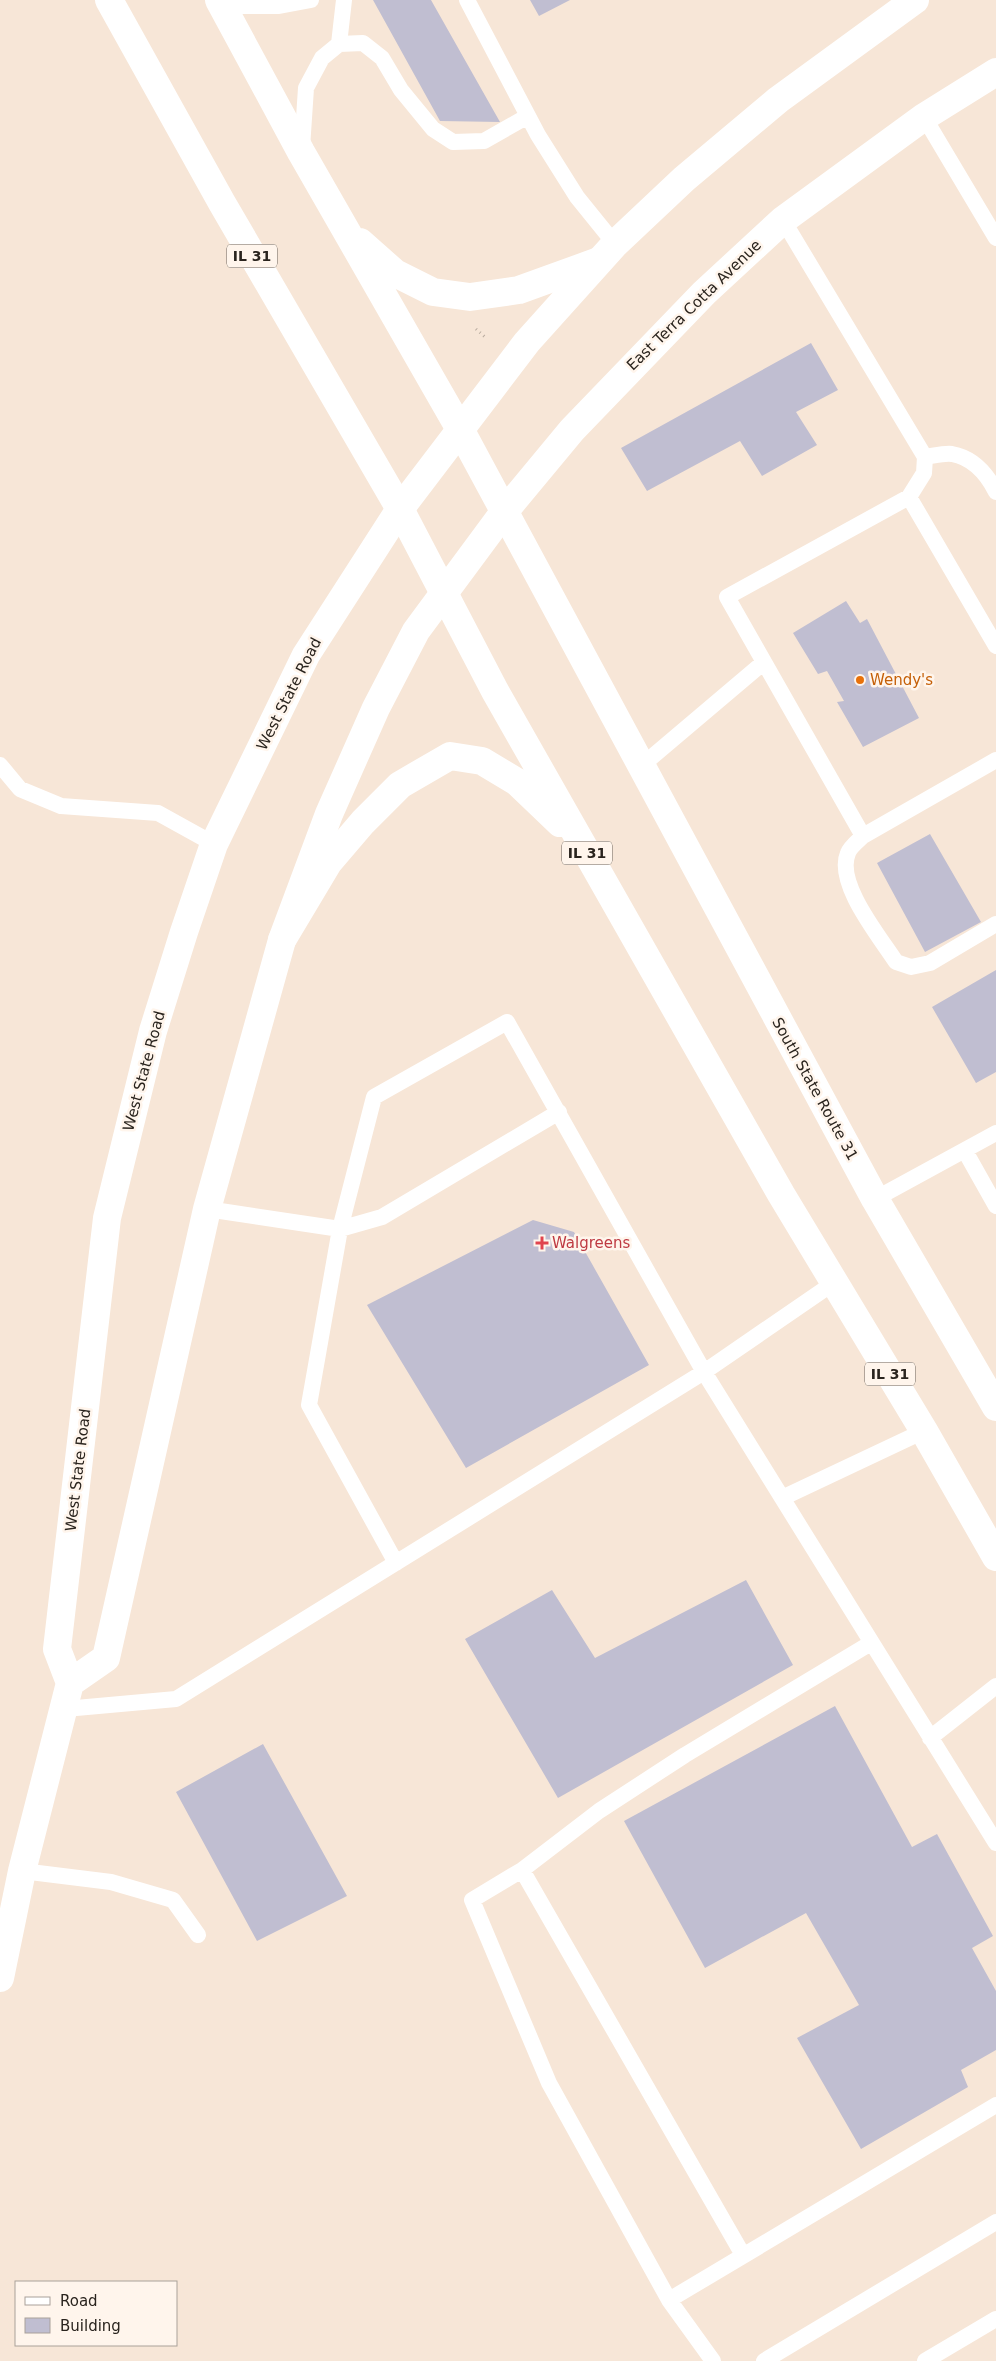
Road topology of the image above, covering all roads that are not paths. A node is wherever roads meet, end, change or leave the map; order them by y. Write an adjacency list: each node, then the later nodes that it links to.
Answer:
1 (109, 0): 20 (main road, IL 31)
2 (311, 0): 6 (lane)
3 (344, 0): 7 (lane)
4 (467, 0): 9 (lane)
5 (916, 0): 15 (main road)
6 (220, 3): 11 (main road, South State Route 31)
7 (339, 44): 9 (lane); 11 (lane)
8 (996, 72): 10 (main road, East Terra Cotta Avenue)
9 (528, 116): 15 (lane)
10 (924, 117): 12 (main road, East Terra Cotta Avenue); 14 (lane)
11 (301, 152): 13 (main road, South State Route 31)
12 (782, 220): 17 (lane); 21 (main road, East Terra Cotta Avenue)
13 (343, 226): 15 (main road); 16 (main road, South State Route 31)
14 (996, 238)
15 (607, 253): 16 (main road)
16 (461, 431): 20 (main road); 21 (main road, South State Route 31)
17 (925, 457): 18 (lane); 19 (lane)
18 (993, 481)
19 (909, 497): 23 (lane); 24 (lane)
20 (400, 509): 22 (main road, IL 31); 29 (main road, West State Road)
21 (504, 512): 22 (main road, East Terra Cotta Avenue); 27 (main road, South State Route 31)
22 (442, 593): 30 (main road, IL 31); 32 (main road)
23 (996, 646)
24 (764, 662): 27 (lane); 28 (lane)
25 (996, 760): 28 (lane)
26 (0, 765): 29 (lane)
27 (640, 767): 36 (main road, South State Route 31)
28 (863, 836): 31 (lane)
29 (214, 844): 48 (main road, West State Road)
30 (591, 860): 32 (main road); 40 (main road, IL 31)
31 (996, 924)
32 (282, 940): 38 (main road)
33 (558, 1112): 39 (lane); 39 (lane); 41 (lane)
34 (996, 1133): 35 (lane)
35 (964, 1151): 36 (lane); 37 (lane)
36 (875, 1199): 42 (main road, South State Route 31)
37 (996, 1206)
38 (207, 1209): 39 (lane); 48 (main road)
39 (340, 1229): 46 (lane)
40 (835, 1282): 41 (lane); 43 (main road, IL 31)
41 (704, 1372): 44 (lane); 46 (lane)
42 (996, 1408)
43 (924, 1431): 44 (lane); 45 (main road, IL 31)
44 (782, 1498): 47 (lane)
45 (996, 1557)
46 (396, 1563): 50 (lane)
47 (871, 1643): 51 (lane); 53 (lane)
48 (70, 1683): 50 (main road)
49 (996, 1686): 51 (lane)
50 (64, 1709): 54 (main road)
51 (930, 1738): 52 (lane)
52 (996, 1842)
53 (522, 1870): 59 (lane); 60 (lane)
54 (22, 1871): 55 (lane); 56 (main road)
55 (198, 1935)
56 (0, 1978)
57 (996, 2105): 59 (lane)
58 (996, 2222): 63 (lane)
59 (743, 2255): 60 (lane)
60 (669, 2300): 62 (lane)
61 (996, 2319): 64 (lane)
62 (713, 2361)
63 (764, 2361)
64 (925, 2361)

